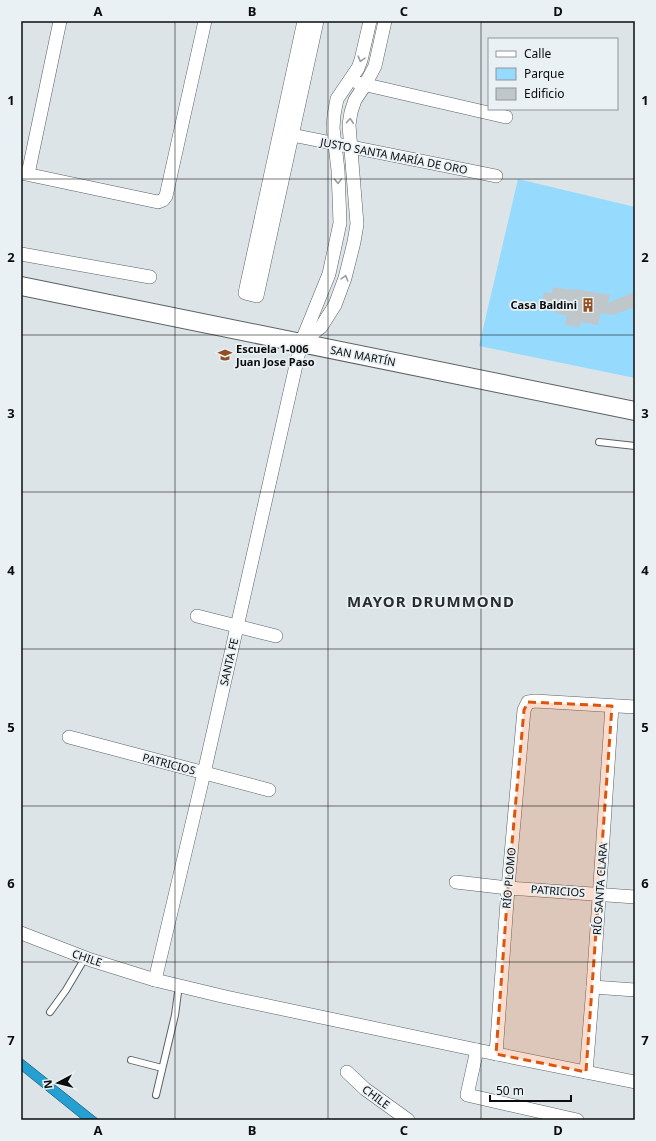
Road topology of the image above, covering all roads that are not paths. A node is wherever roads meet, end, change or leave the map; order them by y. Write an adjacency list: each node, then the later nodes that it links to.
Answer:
1 (60, 21): 13 (street)
2 (204, 21): 13 (street)
3 (304, 21): 10 (street)
4 (317, 21): 10 (street)
5 (370, 21): 7 (street, SANTA FE, one-way to 7)
6 (385, 21): 8 (street)
7 (349, 81): 8 (street); 11 (street, SANTA FE)
8 (366, 85): 9 (street); 12 (street, one-way to 8)
9 (506, 117)
10 (292, 136): 11 (street, JUSTO SANTA MARÍA DE ORO)
11 (335, 144): 12 (street, JUSTO SANTA MARÍA DE ORO); 15 (street, SANTA FE, one-way to 15)
12 (351, 147): 14 (street, JUSTO SANTA MARÍA DE ORO); 16 (street)
13 (24, 174)
14 (496, 176)
15 (340, 224): 16 (street); 20 (street, SANTA FE)
16 (356, 224): 21 (street, one-way to 16)
17 (21, 254): 18 (street)
18 (150, 277)
19 (21, 286): 22 (main road, SAN MARTÍN)
20 (318, 300): 21 (street); 22 (street, SANTA FE)
21 (336, 305): 22 (street)
22 (301, 343): 23 (main road, SAN MARTÍN); 27 (street, SANTA FE)
23 (635, 410)
24 (599, 442): 25 (lane)
25 (635, 446)
26 (197, 616): 27 (street)
27 (237, 626): 28 (street); 32 (street, SANTA FE)
28 (276, 636)
29 (612, 706): 30 (street); 35 (street, RÍO PLOMO); 36 (street, RÍO SANTA CLARA)
30 (635, 707)
31 (69, 737): 32 (street, PATRICIOS)
32 (204, 773): 33 (street, PATRICIOS); 40 (street, SANTA FE)
33 (269, 790)
34 (456, 882): 35 (street, PATRICIOS)
35 (508, 888): 36 (street, PATRICIOS); 46 (street, RÍO PLOMO)
36 (600, 894): 37 (street, PATRICIOS); 42 (street, RÍO SANTA CLARA)
37 (635, 897)
38 (21, 933): 39 (street, CHILE)
39 (85, 958): 40 (street, CHILE); 44 (lane)
40 (155, 980): 41 (street, CHILE)
41 (179, 985): 45 (street, CHILE); 48 (lane)
42 (593, 987): 43 (street); 50 (street, RÍO SANTA CLARA)
43 (635, 990)
44 (50, 1012)
45 (477, 1050): 46 (street, CHILE); 54 (street)
46 (496, 1054): 50 (street, CHILE)
47 (131, 1060): 48 (lane)
48 (162, 1068): 52 (lane)
49 (347, 1072): 53 (street, CHILE)
50 (586, 1072): 51 (street, CHILE)
51 (635, 1082)
52 (156, 1095)
53 (408, 1120)
54 (577, 1120)

